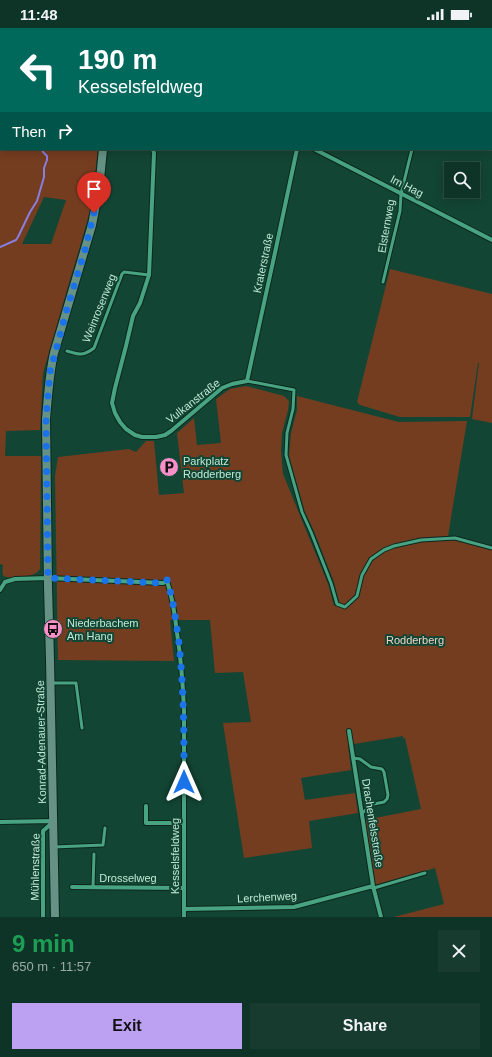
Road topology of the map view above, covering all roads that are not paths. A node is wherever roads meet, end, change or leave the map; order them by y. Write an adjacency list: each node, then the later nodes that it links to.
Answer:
1 (103, 150): 13 (main road, Konrad-Adenauer-Straße)
2 (153, 150): 8 (street, Vulkanstraße)
3 (297, 150): 11 (street, Kraterstraße)
4 (316, 150): 6 (street, Im Hag)
5 (412, 150): 6 (lane, Elsternweg)
6 (401, 194): 7 (street, Im Hag); 9 (lane, Elsternweg)
7 (492, 240)
8 (149, 275): 10 (lane, Weinrosenweg); 11 (street, Vulkanstraße)
9 (384, 282)
10 (67, 351)
11 (247, 381): 12 (lane, Vulkanstraße)
12 (492, 548)
13 (48, 578): 14 (street); 15 (main road, Konrad-Adenauer-Straße); 23 (street, Kesselsfeldweg)
14 (0, 590)
15 (51, 683): 16 (lane); 22 (main road, Konrad-Adenauer-Straße)
16 (82, 728)
17 (349, 731): 18 (street, Drachenfelsstraße)
18 (353, 758): 20 (street, Drachenfelsstraße); 20 (lane)
19 (146, 806): 23 (street)
20 (362, 813): 29 (street, Drachenfelsstraße)
21 (0, 822): 22 (street)
22 (53, 822): 25 (main road, Konrad-Adenauer-Straße); 33 (street, Mühlenstraße)
23 (184, 823): 31 (street, Kesselsfeldweg)
24 (105, 828): 25 (lane)
25 (54, 847): 34 (main road, Konrad-Adenauer-Straße)
26 (94, 854): 28 (lane)
27 (425, 873): 29 (lane)
28 (93, 887): 30 (street, Drosselweg); 31 (street, Drosselweg)
29 (374, 887): 32 (street, Lerchenweg); 36 (street, Drachenfelsstraße)
30 (72, 888)
31 (184, 888): 32 (street, Kesselsfeldweg)
32 (184, 909): 35 (street, Kesselsfeldweg)
33 (43, 917)
34 (55, 917)
35 (184, 917)
36 (381, 917)

